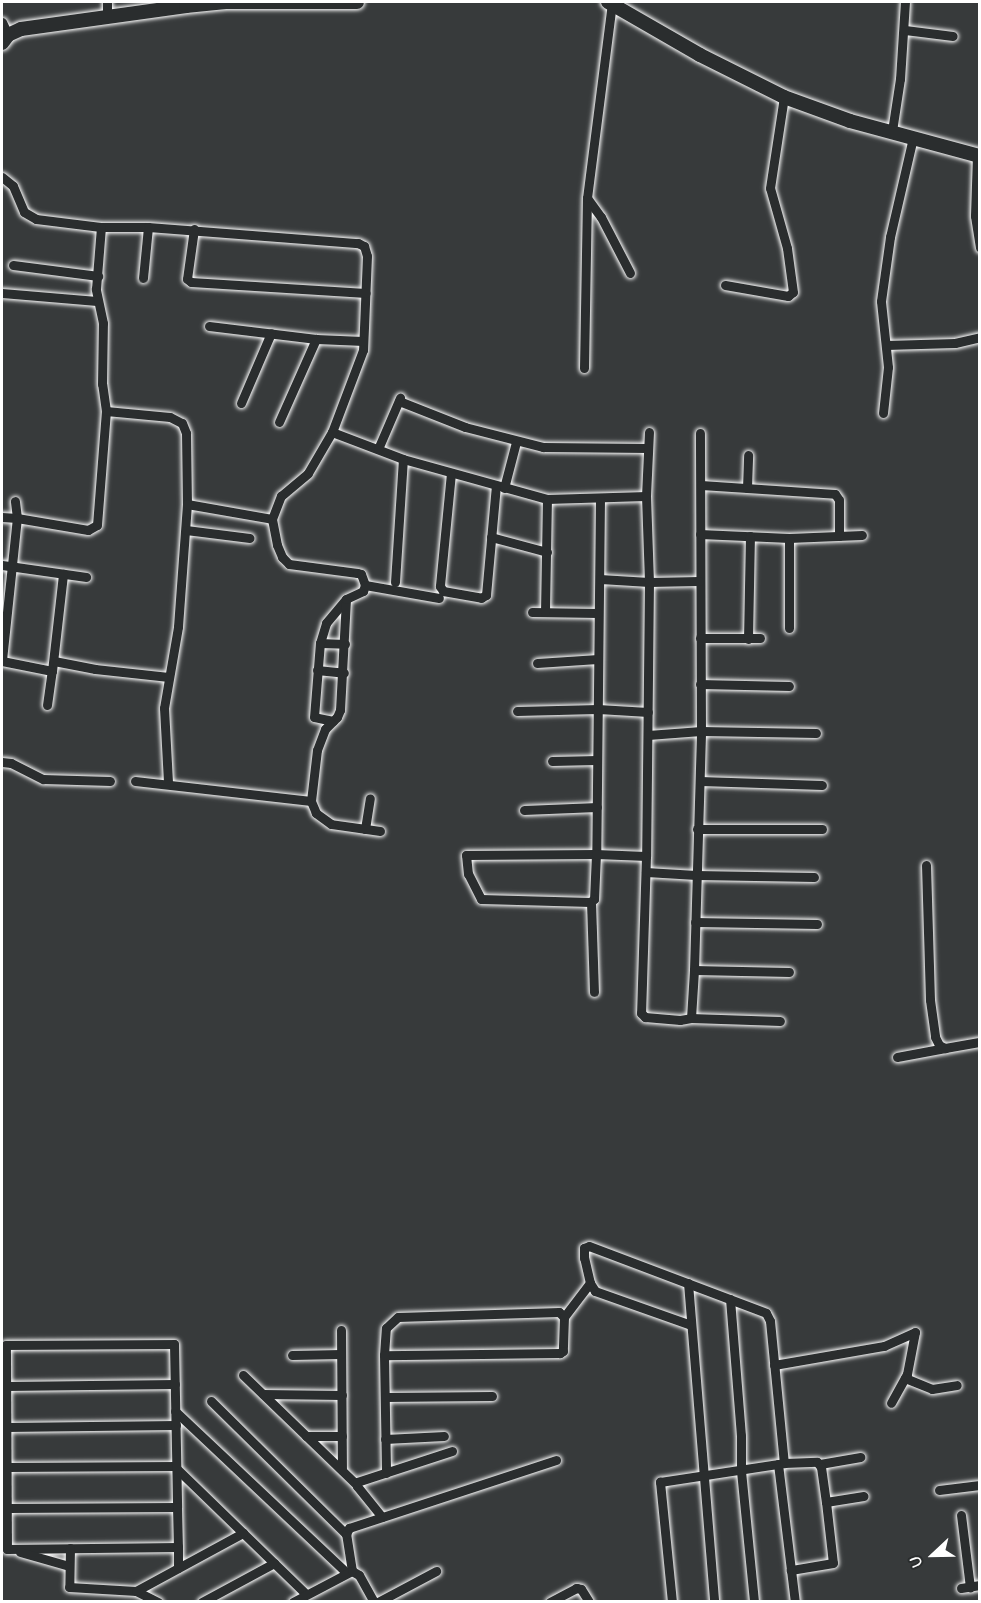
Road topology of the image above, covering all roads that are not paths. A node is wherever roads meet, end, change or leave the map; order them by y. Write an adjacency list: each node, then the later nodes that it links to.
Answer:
1 (107, 2): 6 (street)
2 (342, 2): 3 (street); 6 (street)
3 (357, 2)
4 (610, 2): 11 (street); 16 (street)
5 (905, 2): 8 (street)
6 (106, 18): 10 (street)
7 (2, 22): 10 (street)
8 (904, 30): 9 (street); 12 (street)
9 (953, 36)
10 (5, 39)
11 (784, 97): 12 (street); 25 (street)
12 (892, 131): 13 (street)
13 (913, 137): 14 (street); 34 (street)
14 (978, 155): 20 (street)
15 (2, 177): 17 (street)
16 (587, 198): 22 (street); 35 (street)
17 (101, 226): 18 (street); 23 (street)
18 (148, 227): 19 (street); 24 (street)
19 (194, 230): 27 (street); 27 (street)
20 (980, 248)
21 (13, 265): 23 (street)
22 (630, 273)
23 (98, 276): 28 (street)
24 (143, 278)
25 (725, 285)
26 (2, 293): 28 (street)
27 (366, 293): 33 (street)
28 (97, 301): 37 (street)
29 (209, 326): 30 (street)
30 (271, 333): 32 (street); 36 (street)
31 (980, 337): 34 (street)
32 (316, 339): 33 (street); 39 (street)
33 (363, 341): 40 (street)
34 (886, 345): 38 (street)
35 (584, 368)
36 (241, 403)
37 (106, 411): 56 (street); 58 (street)
38 (884, 413)
39 (279, 422)
40 (332, 432): 45 (street); 59 (street)
41 (649, 432): 44 (street)
42 (700, 433): 49 (street)
43 (516, 442): 44 (street); 45 (street); 50 (street)
44 (648, 448): 52 (street)
45 (378, 449): 47 (street)
46 (748, 454): 51 (street)
47 (403, 459): 48 (street); 75 (street)
48 (451, 472): 50 (street); 65 (street)
49 (701, 485): 51 (street); 61 (street)
50 (500, 486): 53 (street); 65 (street)
51 (747, 488): 64 (street)
52 (646, 496): 54 (street); 76 (street)
53 (547, 499): 54 (street); 68 (street)
54 (600, 499): 73 (street)
55 (15, 501): 58 (street)
56 (187, 504): 59 (street); 60 (street)
57 (2, 517): 58 (street)
58 (17, 518): 70 (street)
59 (272, 519): 77 (street)
60 (186, 530): 66 (street); 97 (street)
61 (700, 534): 63 (street); 74 (street)
62 (862, 535): 64 (street)
63 (750, 536): 67 (street); 87 (street)
64 (839, 536): 67 (street)
65 (491, 537): 68 (street)
66 (250, 538)
67 (789, 538): 84 (street)
68 (547, 552): 81 (street)
69 (2, 565): 70 (street)
70 (12, 566): 71 (street); 83 (street)
71 (63, 574): 72 (street); 92 (street)
72 (86, 577)
73 (600, 579): 76 (street); 82 (street)
74 (699, 581): 76 (street); 85 (street)
75 (395, 582)
76 (649, 582): 103 (street)
77 (365, 585): 78 (street); 79 (street)
78 (439, 598)
79 (346, 599): 88 (street); 89 (street)
80 (532, 612): 81 (street)
81 (545, 612): 82 (street)
82 (598, 613): 90 (street)
83 (4, 614): 91 (street)
84 (789, 628)
85 (700, 638): 87 (street); 98 (street)
86 (760, 638): 87 (street)
87 (748, 639)
88 (320, 643): 89 (street); 94 (street)
89 (345, 644): 96 (street)
90 (598, 659): 93 (street); 101 (street)
91 (2, 660): 95 (street)
92 (54, 661): 95 (street); 97 (street)
93 (537, 663)
94 (317, 670): 96 (street); 104 (street)
95 (52, 671): 100 (street)
96 (344, 673): 104 (street)
97 (169, 677): 114 (street)
98 (700, 684): 99 (street); 105 (street)
99 (789, 686)
100 (47, 705)
101 (598, 709): 102 (street); 103 (street); 108 (street)
102 (516, 711)
103 (648, 712): 107 (street)
104 (333, 721): 117 (street)
105 (701, 731): 106 (street); 107 (street); 113 (street)
106 (816, 733)
107 (648, 735): 125 (street)
108 (597, 760): 109 (street); 118 (street)
109 (552, 761)
110 (2, 762): 111 (street)
111 (110, 781)
112 (135, 781): 114 (street)
113 (700, 781): 115 (street); 121 (street)
114 (168, 783): 117 (street)
115 (822, 784)
116 (370, 798): 120 (street)
117 (311, 801): 120 (street)
118 (597, 807): 119 (street); 124 (street)
119 (524, 810)
120 (365, 829): 123 (street)
121 (697, 829): 122 (street); 128 (street)
122 (822, 829)
123 (380, 831)
124 (596, 854): 125 (street); 130 (street); 130 (street)
125 (646, 856): 127 (street)
126 (926, 865): 139 (street)
127 (646, 872): 128 (street); 136 (street)
128 (696, 875): 129 (street); 131 (street)
129 (814, 877)
130 (591, 902): 135 (street)
131 (695, 922): 132 (street); 133 (street)
132 (817, 924)
133 (694, 970): 134 (street); 136 (street)
134 (789, 972)
135 (594, 992)
136 (691, 1018): 137 (street)
137 (780, 1021)
138 (980, 1042): 139 (street)
139 (945, 1048): 140 (street)
140 (897, 1057)
141 (590, 1283): 142 (street); 144 (street); 145 (street)
142 (688, 1283): 143 (street); 145 (street)
143 (730, 1299): 150 (street); 177 (street)
144 (564, 1317): 149 (street); 149 (street)
145 (691, 1325): 179 (street)
146 (341, 1330): 147 (street)
147 (342, 1354): 148 (street); 157 (street)
148 (292, 1355)
149 (384, 1355): 159 (street)
150 (774, 1365): 152 (street); 172 (street)
151 (243, 1375): 156 (street)
152 (905, 1378): 154 (street); 161 (street)
153 (175, 1384): 155 (street); 155 (street); 162 (street)
154 (957, 1384)
155 (7, 1386): 164 (street)
156 (263, 1394): 157 (street); 165 (street)
157 (342, 1395): 166 (street)
158 (492, 1396): 159 (street)
159 (385, 1397): 168 (street)
160 (211, 1401): 190 (street)
161 (891, 1403)
162 (176, 1411): 163 (street); 197 (street)
163 (176, 1425): 164 (street); 175 (street)
164 (7, 1427): 174 (street)
165 (306, 1436): 166 (street); 176 (street)
166 (342, 1436): 176 (street)
167 (444, 1436): 168 (street)
168 (385, 1439): 178 (street)
169 (452, 1451): 178 (street)
170 (860, 1457): 173 (street)
171 (555, 1460): 188 (street)
172 (781, 1463): 173 (street); 177 (street); 198 (street)
173 (819, 1464): 184 (street)
174 (7, 1467): 175 (street); 186 (street)
175 (176, 1467): 185 (street); 189 (street)
176 (342, 1470): 180 (street)
177 (741, 1471): 179 (street); 211 (street)
178 (386, 1473): 180 (street)
179 (702, 1476): 209 (street); 210 (street)
180 (356, 1484): 188 (street)
181 (980, 1485): 182 (street)
182 (939, 1490)
183 (864, 1496): 184 (street)
184 (826, 1502): 198 (street)
185 (177, 1507): 186 (street); 191 (street)
186 (7, 1509): 193 (street)
187 (961, 1515): 200 (street)
188 (382, 1517): 190 (street)
189 (243, 1533): 194 (street); 196 (street)
190 (346, 1534): 197 (street)
191 (178, 1547): 192 (street); 196 (street)
192 (70, 1548): 193 (street); 195 (street)
193 (7, 1549): 195 (street)
194 (274, 1563): 202 (street); 204 (street)
195 (69, 1566): 201 (street)
196 (178, 1568): 201 (street)
197 (350, 1568): 202 (street); 206 (street)
198 (791, 1570): 212 (street)
199 (436, 1571): 206 (street)
200 (970, 1587)
201 (136, 1591): 203 (street)
202 (306, 1594): 205 (street)
203 (158, 1602)
204 (202, 1602)
205 (293, 1602)
206 (376, 1602)
207 (549, 1602): 208 (street)
208 (589, 1602)
209 (672, 1602)
210 (714, 1602)
211 (754, 1602)
212 (795, 1602)

